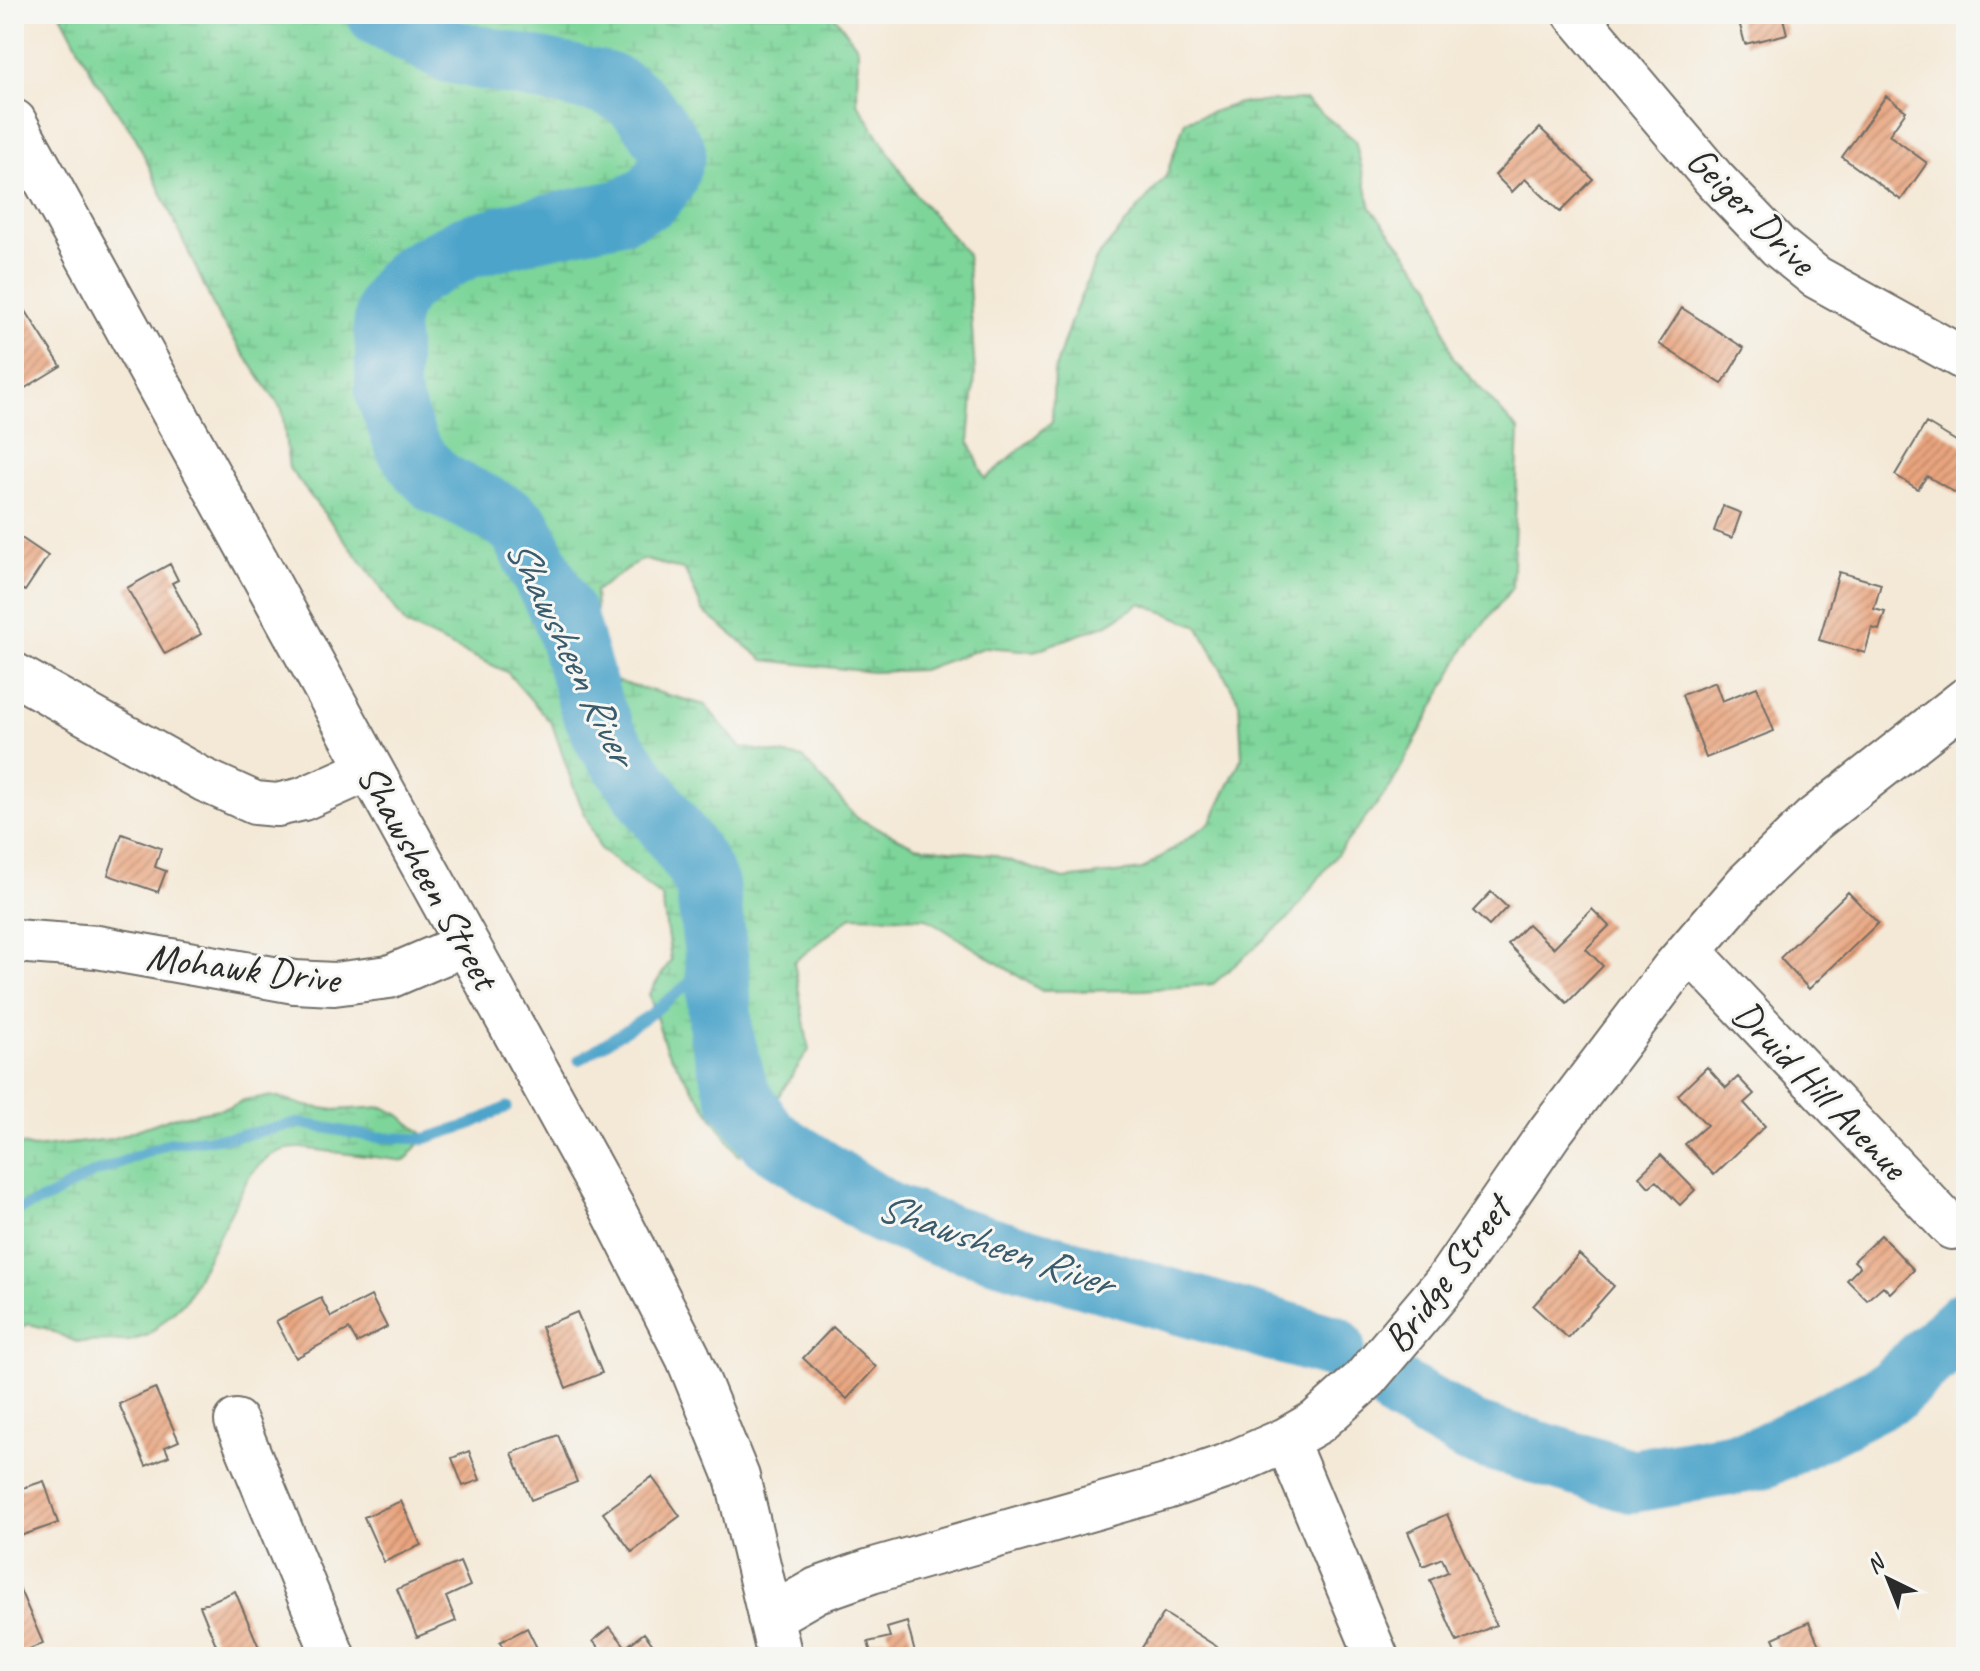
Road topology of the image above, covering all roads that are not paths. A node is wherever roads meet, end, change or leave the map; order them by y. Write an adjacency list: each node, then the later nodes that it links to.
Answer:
1 (1575, 14): 3 (street, Geiger Drive)
2 (14, 122): 6 (main road, Shawsheen Street)
3 (1966, 360)
4 (14, 674): 6 (street)
5 (1966, 700): 9 (main road, Bridge Street)
6 (370, 769): 8 (main road, Shawsheen Street)
7 (14, 941): 8 (street, Mohawk Drive)
8 (466, 944): 13 (main road, Shawsheen Street)
9 (1690, 951): 10 (street, Druid Hill Avenue); 12 (main road, Bridge Street)
10 (1952, 1228)
11 (236, 1421): 14 (street)
12 (1286, 1440): 13 (main road, Bridge Street); 15 (street)
13 (775, 1637)
14 (334, 1657)
15 (1377, 1657)

